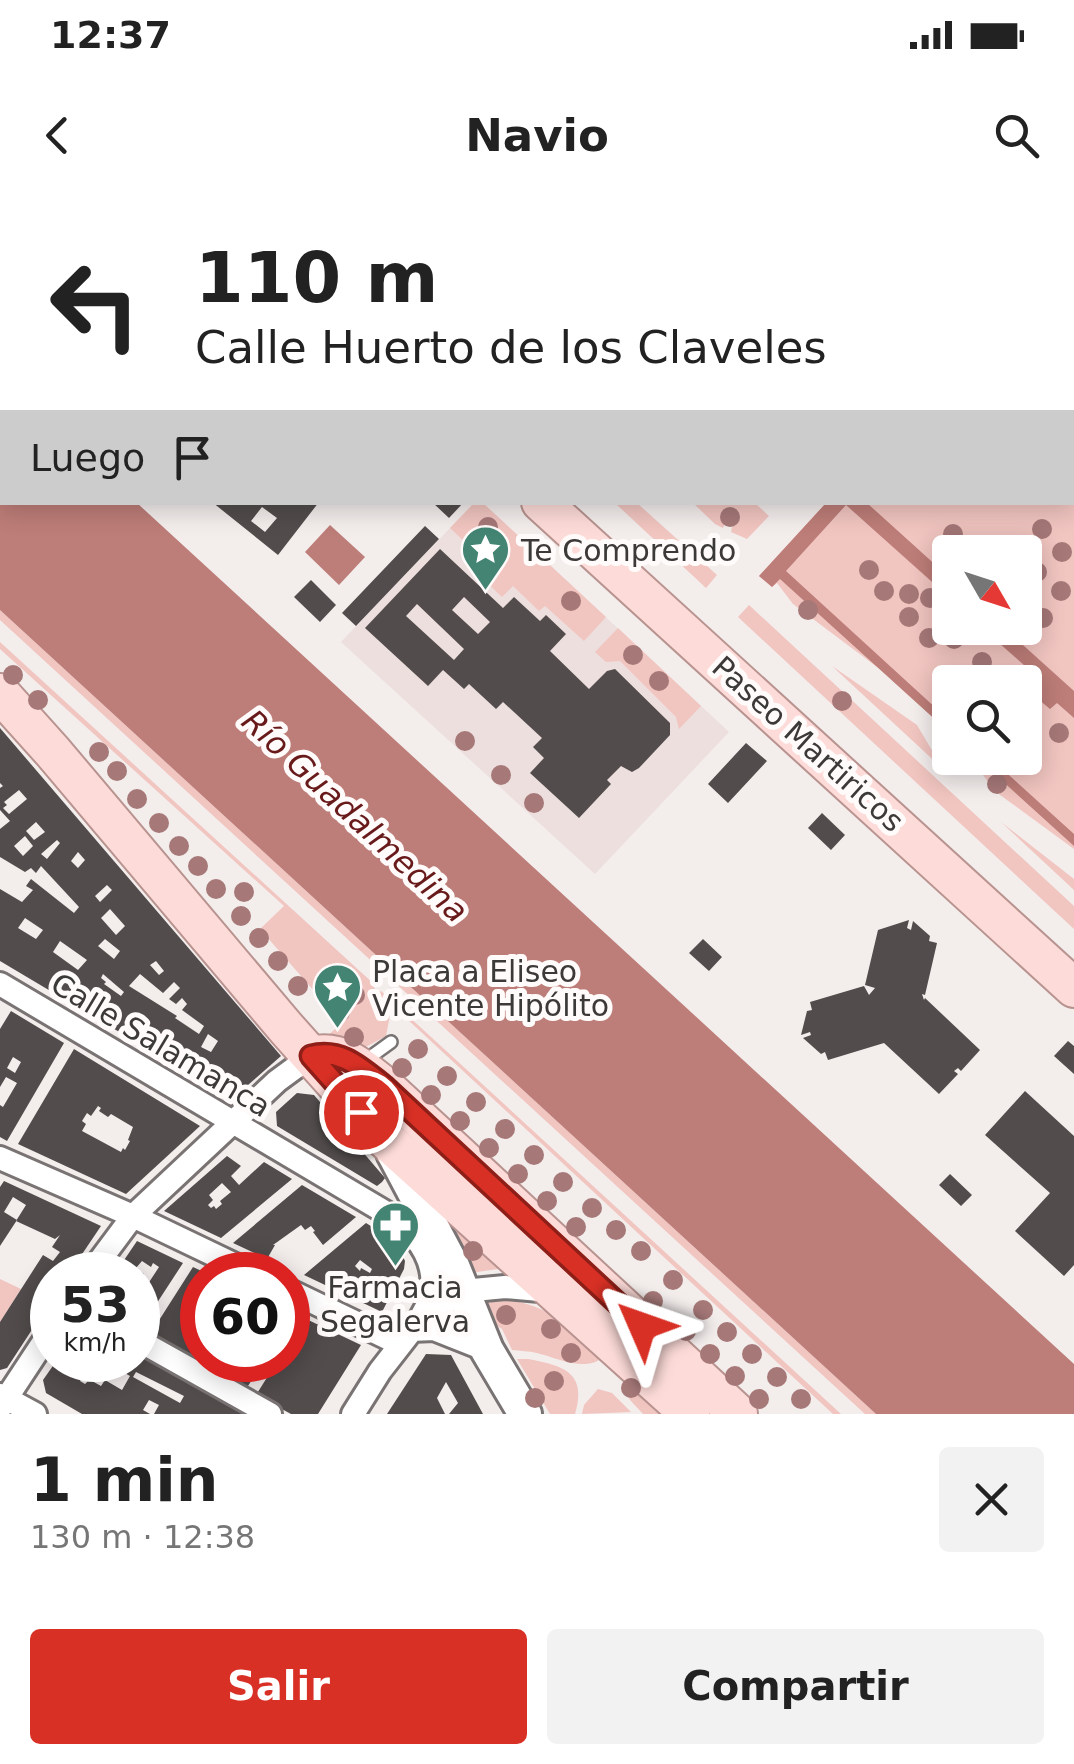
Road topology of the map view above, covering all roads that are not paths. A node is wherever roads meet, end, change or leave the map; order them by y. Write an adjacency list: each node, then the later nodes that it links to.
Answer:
1 (543, 505): 4 (main road, Paseo Martiricos)
2 (0, 693): 6 (main road)
3 (0, 984): 8 (street, Calle Salamanca)
4 (1074, 988)
5 (391, 1042): 7 (lane)
6 (311, 1056): 7 (main road); 8 (street); 9 (main road)
7 (358, 1066): 27 (main road)
8 (232, 1122): 11 (street); 17 (street, Calle Salamanca)
9 (386, 1140): 14 (main road); 15 (main road)
10 (0, 1158): 11 (street)
11 (133, 1216): 12 (street); 13 (street)
12 (106, 1252)
13 (208, 1252)
14 (463, 1291): 15 (street); 17 (street); 18 (main road)
15 (555, 1291): 26 (main road)
16 (310, 1298): 17 (street)
17 (410, 1332): 18 (street); 24 (street)
18 (486, 1350): 25 (main road)
19 (160, 1352): 23 (street)
20 (30, 1360): 21 (street)
21 (2, 1400): 22 (street)
22 (35, 1414)
23 (270, 1414)
24 (353, 1414)
25 (525, 1414)
26 (690, 1414)
27 (738, 1414)

